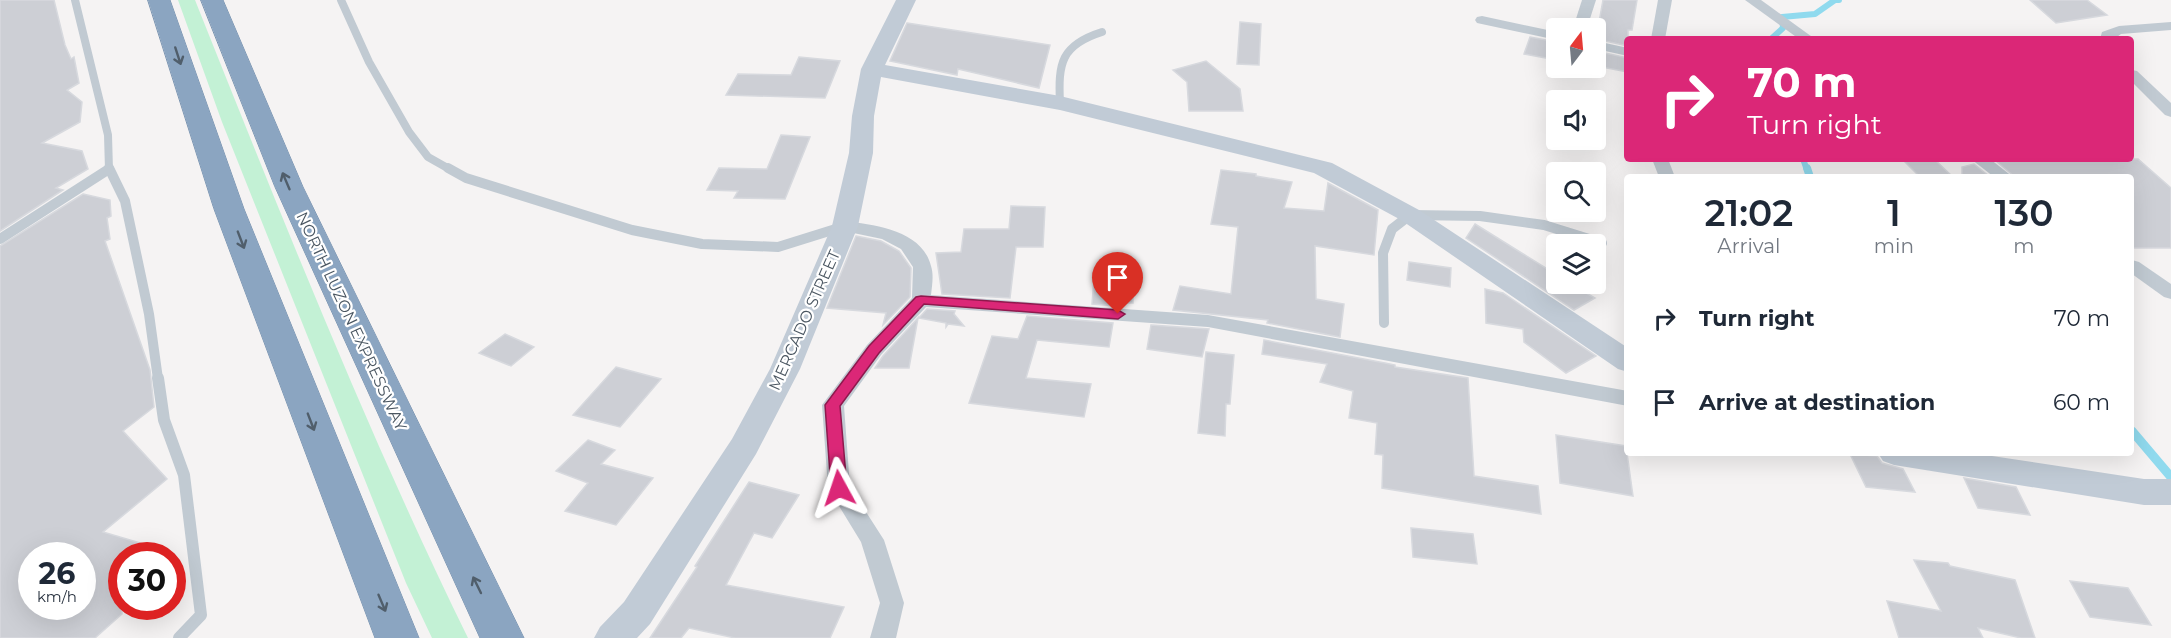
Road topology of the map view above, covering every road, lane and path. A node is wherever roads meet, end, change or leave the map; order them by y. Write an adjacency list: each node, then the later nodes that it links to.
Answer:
1 (75, 0): 24 (lane)
2 (159, 0): 40 (highway, one-way to 40)
3 (212, 0): 41 (highway, NORTH LUZON EXPRESSWAY, one-way to 3)
4 (341, 0): 27 (lane)
5 (906, 0): 19 (main road, MERCADO STREET)
6 (1589, 0): 9 (street)
7 (1665, 0): 14 (street)
8 (1752, 0): 15 (street)
9 (1583, 18)
10 (1482, 20): 13 (street)
11 (2171, 26): 16 (street)
12 (1102, 32): 21 (lane)
13 (1546, 34)
14 (1659, 36)
15 (1804, 36)
16 (2107, 36)
17 (1606, 47): 18 (street)
18 (1624, 51)
19 (872, 69): 21 (main road); 27 (main road, MERCADO STREET)
20 (2134, 76): 22 (street)
21 (1060, 103): 26 (main road)
22 (2171, 112)
23 (1983, 162): 25 (street)
24 (109, 169): 29 (lane); 39 (lane)
25 (2001, 174)
26 (1410, 214): 28 (lane); 33 (lane); 34 (main road)
27 (845, 226): 32 (street); 38 (main road, MERCADO STREET)
28 (1573, 234)
29 (0, 239)
30 (2134, 267): 31 (street)
31 (2171, 293)
32 (921, 300): 35 (street); 42 (street)
33 (1384, 323)
34 (1624, 359)
35 (1624, 398)
36 (1914, 456): 37 (main road)
37 (2158, 492)
38 (625, 625)
39 (179, 638)
40 (397, 638)
41 (502, 638)
42 (883, 638)

